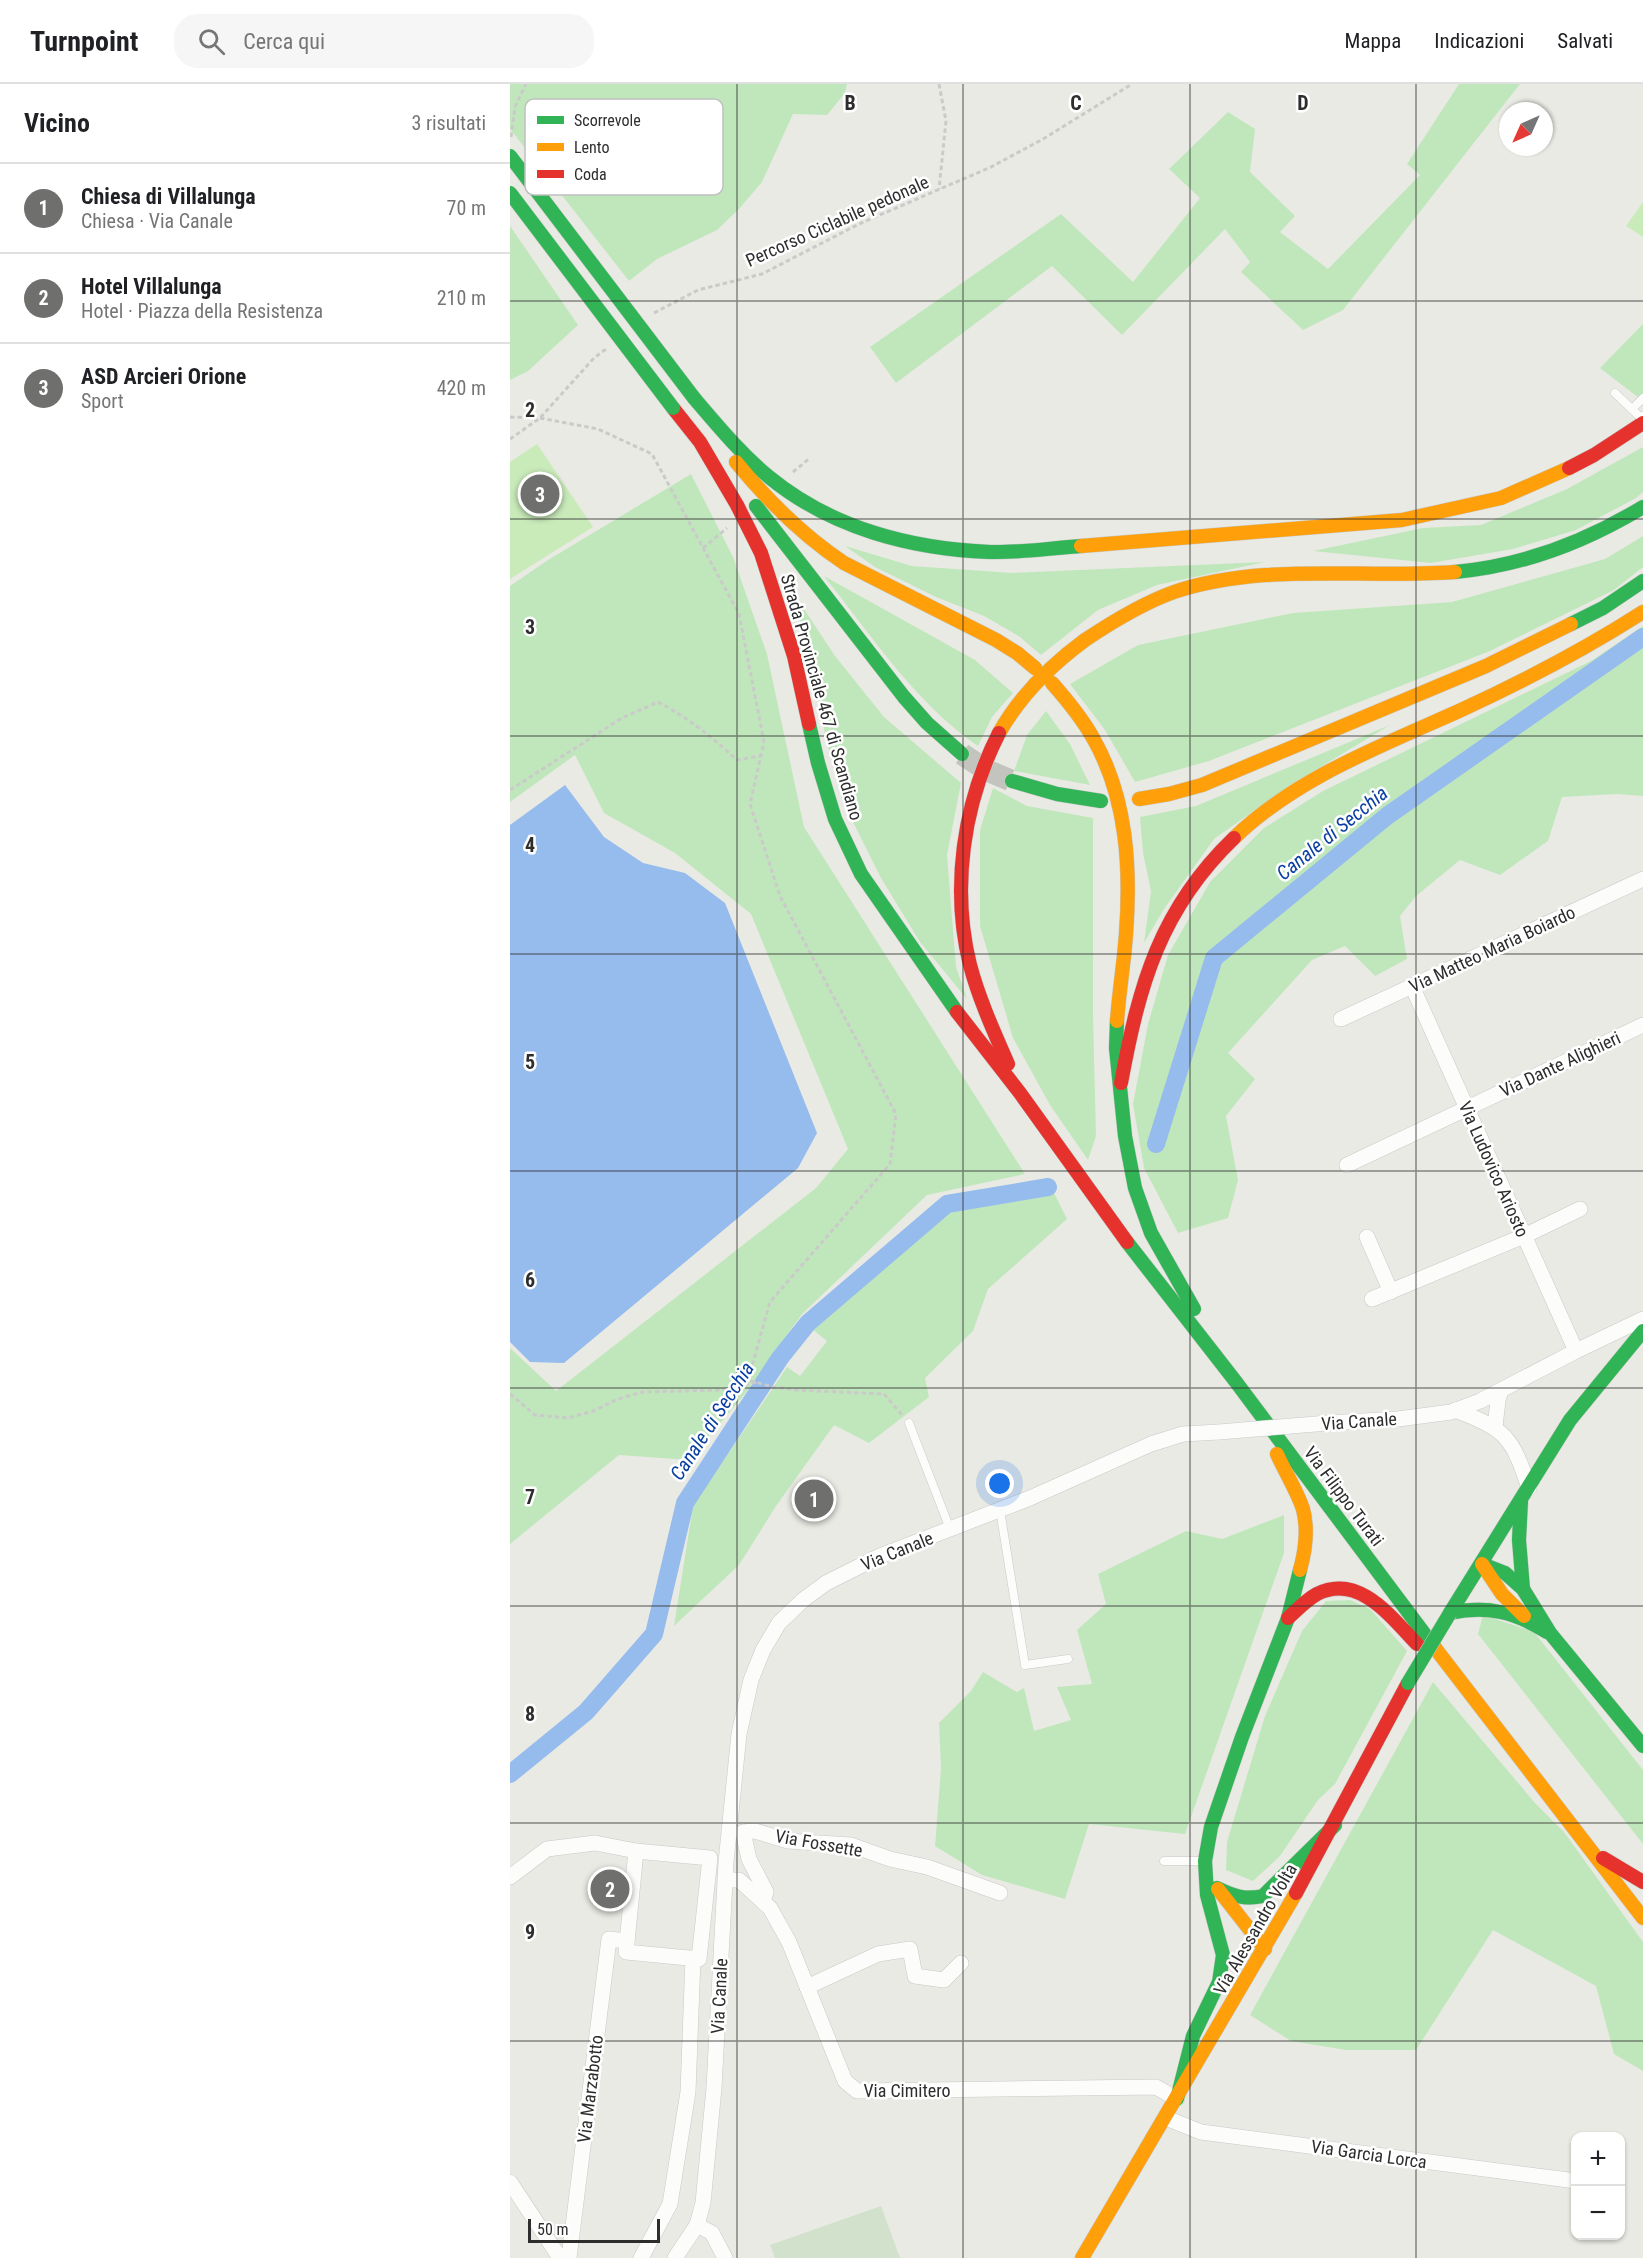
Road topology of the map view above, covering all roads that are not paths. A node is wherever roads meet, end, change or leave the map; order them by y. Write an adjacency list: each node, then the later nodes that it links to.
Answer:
1 (510, 156): 2 (main road, bridge)
2 (525, 176)
3 (510, 193): 10 (main road, Strada Provinciale 467 di Scandiano, bridge)
4 (540, 195): 6 (main road, bridge)
5 (1615, 393): 8 (lane)
6 (694, 398): 9 (main road); 14 (main road)
7 (1643, 398): 8 (lane)
8 (1632, 410): 9 (lane)
9 (1642, 419)
10 (700, 442): 16 (main road); 25 (main road, Strada Provinciale 467 di Scandiano)
11 (1643, 507): 25 (main road)
12 (1643, 581): 18 (main road)
13 (1643, 612): 24 (main road)
14 (1035, 668)
15 (1053, 683): 24 (main road)
16 (962, 754)
17 (1012, 782): 19 (main road)
18 (1139, 799)
19 (1101, 801)
20 (1643, 879): 21 (street, Via Matteo Maria Boiardo)
21 (1412, 987): 22 (street, Via Matteo Maria Boiardo); 26 (street, Via Ludovico Ariosto)
22 (1341, 1019)
23 (1643, 1025): 26 (street, Via Dante Alighieri)
24 (1121, 1083): 36 (main road)
25 (1020, 1093): 36 (main road, Via Filippo Turati)
26 (1467, 1108): 27 (street, Via Dante Alighieri); 29 (street, Via Ludovico Ariosto)
27 (1347, 1165)
28 (1580, 1209): 29 (street)
29 (1524, 1236): 31 (street); 35 (street, Via Ludovico Ariosto)
30 (1367, 1237): 31 (street)
31 (1390, 1292): 32 (street)
32 (1372, 1299)
33 (1643, 1319): 35 (street, Via Canale)
34 (1643, 1331): 41 (main road)
35 (1576, 1351): 37 (street, Via Canale)
36 (1235, 1380): 48 (main road); 51 (main road, Via Filippo Turati)
37 (1501, 1391): 38 (street, Via Canale); 40 (street)
38 (1455, 1410): 40 (street); 42 (street, Via Canale, bridge)
39 (909, 1423): 43 (lane)
40 (1495, 1427): 41 (street)
41 (1525, 1494): 44 (main road); 45 (main road)
42 (999, 1510): 43 (street, Via Canale); 50 (lane)
43 (950, 1529): 59 (street, Via Canale)
44 (1482, 1564): 45 (main road); 46 (main road); 47 (main road)
45 (1523, 1589): 49 (main road)
46 (1450, 1613): 47 (main road); 53 (main road, Via Alessandro Volta, bridge)
47 (1524, 1617): 49 (main road)
48 (1288, 1618): 51 (main road); 58 (main road)
49 (1550, 1633): 52 (main road)
50 (1068, 1659)
51 (1462, 1685): 55 (main road, Via Filippo Turati)
52 (1643, 1746)
53 (1335, 1825): 63 (main road); 71 (main road, Via Alessandro Volta)
54 (636, 1851): 56 (street); 60 (street); 68 (street)
55 (1592, 1851): 62 (main road); 67 (main road, Via Filippo Turati)
56 (710, 1858): 59 (street); 69 (street)
57 (1164, 1861): 58 (lane)
58 (1205, 1861): 63 (main road); 66 (main road)
59 (726, 1862): 61 (street, Via Canale)
60 (510, 1877)
61 (725, 1880): 65 (street, Via Cimitero); 70 (street, Via Canale)
62 (1643, 1882)
63 (1217, 1888): 71 (main road)
64 (1000, 1893): 65 (street, Via Fossette)
65 (763, 1900): 74 (street, Via Cimitero)
66 (1213, 1913): 71 (main road); 75 (main road)
67 (1643, 1918)
68 (627, 1941): 72 (street); 81 (street, Via Marzabotto)
69 (701, 1941): 70 (street); 72 (street)
70 (721, 1943): 79 (street, Via Canale)
71 (1265, 1949): 75 (main road, Via Alessandro Volta)
72 (693, 1958): 82 (street, Via Canale)
73 (961, 1963): 74 (street)
74 (807, 1987): 75 (street, Via Cimitero)
75 (1177, 2098): 76 (main road, Via Alessandro Volta)
76 (1166, 2118): 77 (street, Via Garcia Lorca); 85 (main road, Via Alessandro Volta)
77 (1571, 2180)
78 (510, 2182): 80 (street)
79 (697, 2225): 83 (street, Via Canale); 84 (street)
80 (560, 2258)
81 (568, 2258)
82 (640, 2258)
83 (675, 2258)
84 (725, 2258)
85 (1082, 2258)

